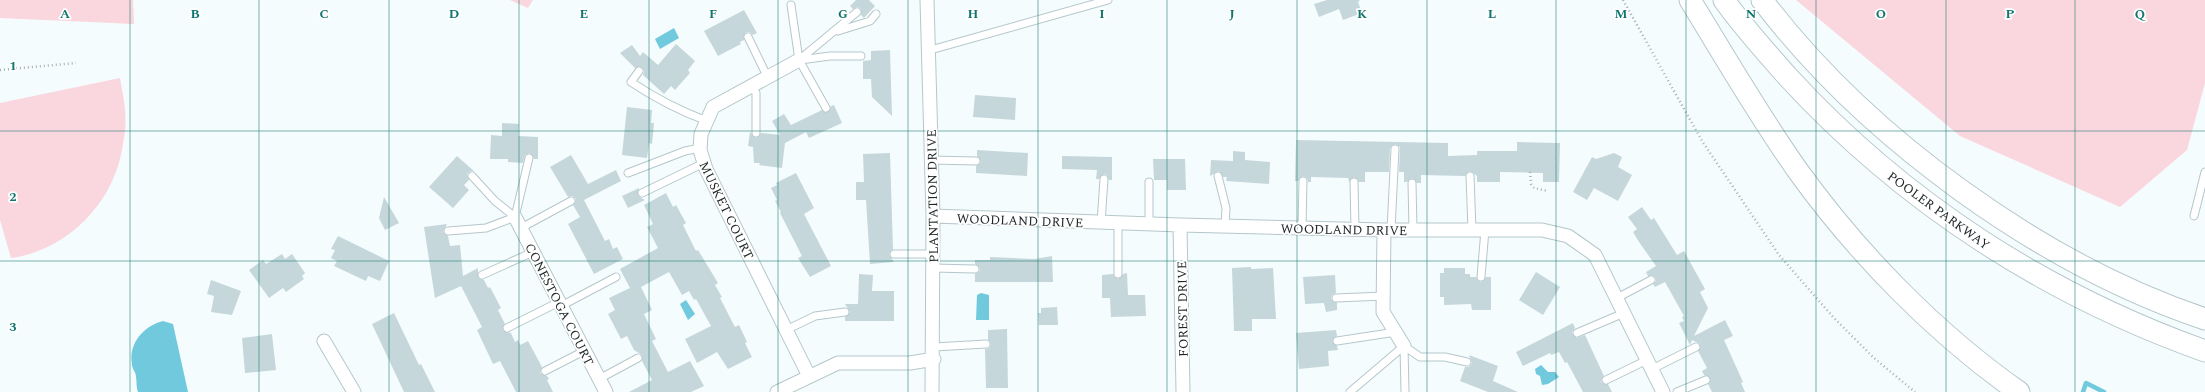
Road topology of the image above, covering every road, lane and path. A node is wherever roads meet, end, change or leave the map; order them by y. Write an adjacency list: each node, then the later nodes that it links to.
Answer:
1 (927, 0): 12 (street, PLANTATION DRIVE)
2 (1108, 0): 12 (lane)
3 (1623, 0): 103 (path)
4 (1690, 0): 104 (main road)
5 (1724, 0): 84 (main road, POOLER PARKWAY)
6 (1762, 0): 73 (main road)
7 (790, 5): 14 (lane)
8 (857, 12): 10 (lane)
9 (876, 14): 10 (lane)
10 (834, 32): 14 (lane)
11 (748, 37): 18 (lane)
12 (927, 51): 26 (street, PLANTATION DRIVE)
13 (861, 56): 14 (lane)
14 (799, 60): 18 (street, MUSKET COURT); 20 (lane)
15 (76, 63): 16 (path)
16 (0, 70)
17 (639, 71): 21 (lane)
18 (768, 78): 19 (street, MUSKET COURT)
19 (752, 86): 21 (street, MUSKET COURT); 22 (lane)
20 (826, 108)
21 (707, 121): 23 (street, MUSKET COURT)
22 (756, 133)
23 (700, 148): 28 (street, MUSKET COURT); 31 (lane)
24 (1394, 149): 53 (lane)
25 (529, 158): 45 (lane)
26 (931, 160): 27 (lane); 43 (street, PLANTATION DRIVE)
27 (976, 161)
28 (704, 163): 41 (lane); 75 (street, MUSKET COURT)
29 (1530, 172): 40 (path)
30 (2205, 172): 44 (lane)
31 (628, 173)
32 (472, 176): 45 (lane)
33 (1218, 176): 50 (lane)
34 (1470, 176): 55 (lane)
35 (1104, 179): 46 (lane)
36 (1149, 182): 48 (lane)
37 (1303, 182): 51 (lane)
38 (1354, 182): 52 (lane)
39 (1412, 182): 54 (lane)
40 (1548, 191)
41 (642, 193)
42 (571, 201): 45 (lane)
43 (933, 216): 46 (street, WOODLAND DRIVE); 59 (street, PLANTATION DRIVE)
44 (2194, 216)
45 (518, 222): 56 (lane); 57 (street, CONESTOGA COURT)
46 (1101, 223): 47 (street, WOODLAND DRIVE)
47 (1118, 224): 48 (street, WOODLAND DRIVE); 62 (lane)
48 (1148, 224): 49 (street, WOODLAND DRIVE)
49 (1180, 225): 50 (street, WOODLAND DRIVE); 98 (street, FOREST DRIVE)
50 (1225, 226): 51 (street, WOODLAND DRIVE)
51 (1302, 228): 52 (street, WOODLAND DRIVE)
52 (1355, 229): 53 (street, WOODLAND DRIVE)
53 (1388, 230): 54 (street, WOODLAND DRIVE); 67 (street)
54 (1412, 230): 55 (street, WOODLAND DRIVE)
55 (1478, 230): 65 (lane); 69 (street, WOODLAND DRIVE)
56 (448, 231)
57 (533, 252): 63 (lane); 70 (street, CONESTOGA COURT)
58 (894, 254): 59 (lane)
59 (933, 254): 60 (street, PLANTATION DRIVE)
60 (933, 268): 61 (lane); 85 (street, PLANTATION DRIVE)
61 (975, 269)
62 (1118, 274)
63 (482, 275)
64 (616, 277): 70 (lane)
65 (1481, 277)
66 (1651, 280): 69 (lane)
67 (1384, 296): 68 (lane); 76 (street)
68 (1336, 298)
69 (1617, 298): 72 (street, WOODLAND DRIVE)
70 (560, 304): 74 (lane); 83 (street, CONESTOGA COURT)
71 (845, 312): 75 (lane)
72 (1624, 312): 77 (lane); 88 (street, WOODLAND DRIVE)
73 (2205, 318)
74 (507, 328)
75 (786, 330): 90 (street, MUSKET COURT)
76 (1396, 332): 79 (lane); 81 (street)
77 (1577, 333)
78 (324, 341): 94 (street)
79 (1337, 342)
80 (986, 344): 85 (lane)
81 (1404, 346): 87 (lane); 99 (lane); 100 (lane)
82 (1696, 347): 88 (lane)
83 (584, 351): 89 (lane); 91 (street, CONESTOGA COURT)
84 (2205, 351)
85 (934, 353): 90 (street); 97 (street, PLANTATION DRIVE)
86 (638, 358): 91 (lane)
87 (1467, 362)
88 (1649, 364): 92 (lane); 101 (street, WOODLAND DRIVE)
89 (545, 371)
90 (809, 376): 96 (street)
91 (599, 379): 95 (street, CONESTOGA COURT)
92 (1606, 380)
93 (1706, 380): 102 (lane)
94 (354, 392)
95 (606, 392)
96 (777, 392)
97 (932, 392)
98 (1183, 392)
99 (1350, 392)
100 (1405, 392)
101 (1663, 392)
102 (1677, 392)
103 (1915, 392)
104 (2019, 392)

